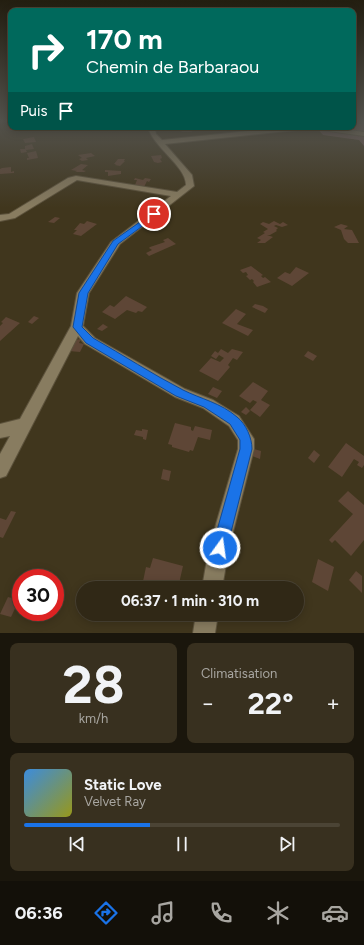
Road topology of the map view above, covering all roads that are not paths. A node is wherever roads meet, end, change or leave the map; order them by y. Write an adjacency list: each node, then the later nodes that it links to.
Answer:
1 (167, 150): 2 (street)
2 (179, 195): 3 (street); 4 (street)
3 (0, 218)
4 (77, 327): 5 (street); 8 (street)
5 (25, 424): 6 (street); 7 (street)
6 (0, 431)
7 (0, 470)
8 (213, 581)
9 (206, 621): 10 (street)
10 (204, 633)

